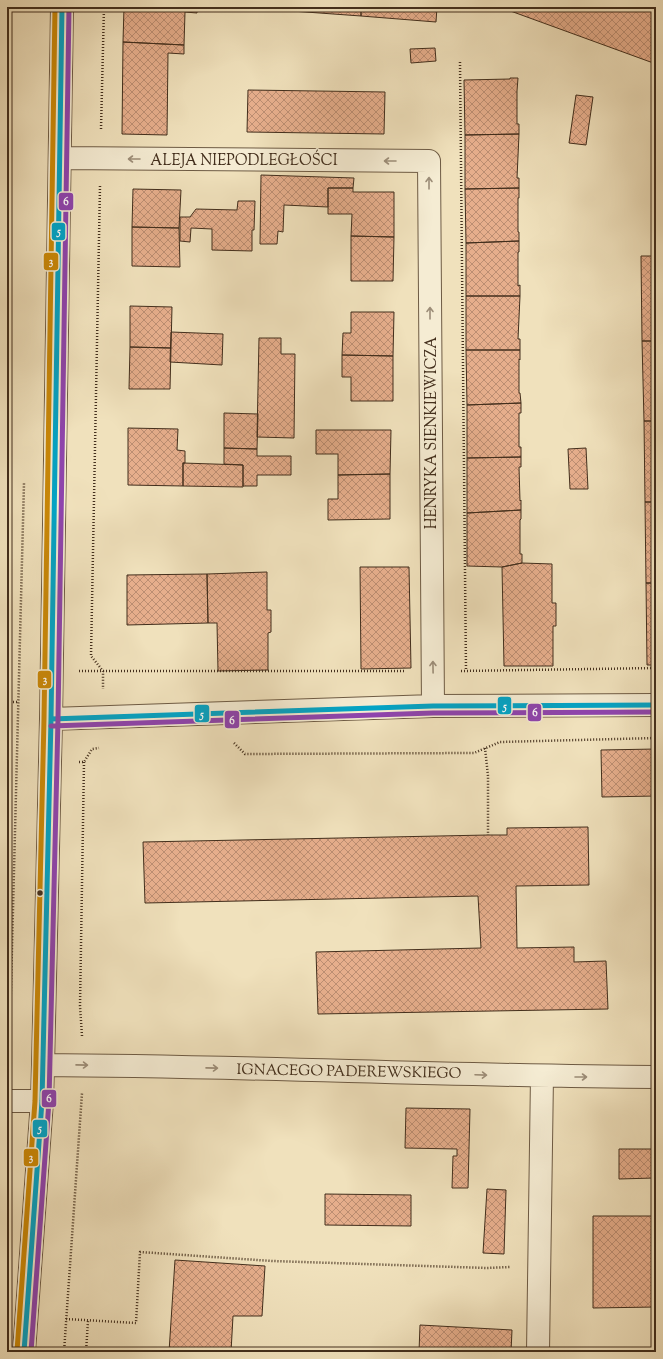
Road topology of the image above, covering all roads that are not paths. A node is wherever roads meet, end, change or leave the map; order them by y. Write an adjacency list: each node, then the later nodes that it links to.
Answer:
1 (62, 7): 2 (street)
2 (60, 158): 3 (street, ALEJA NIEPODLEGŁOŚCI, one-way to 2); 6 (street)
3 (428, 161): 5 (street, HENRYKA SIENKIEWICZA, one-way to 3)
4 (656, 705): 5 (street)
5 (433, 706): 6 (street)
6 (51, 719): 7 (street)
7 (43, 1065): 8 (street, IGNACEGO PADEREWSKIEGO, one-way to 8); 11 (street)
8 (542, 1076): 9 (street, IGNACEGO PADEREWSKIEGO, one-way to 9); 13 (street)
9 (656, 1077)
10 (7, 1101): 11 (street)
11 (42, 1101): 12 (street)
12 (24, 1352)
13 (538, 1352)

